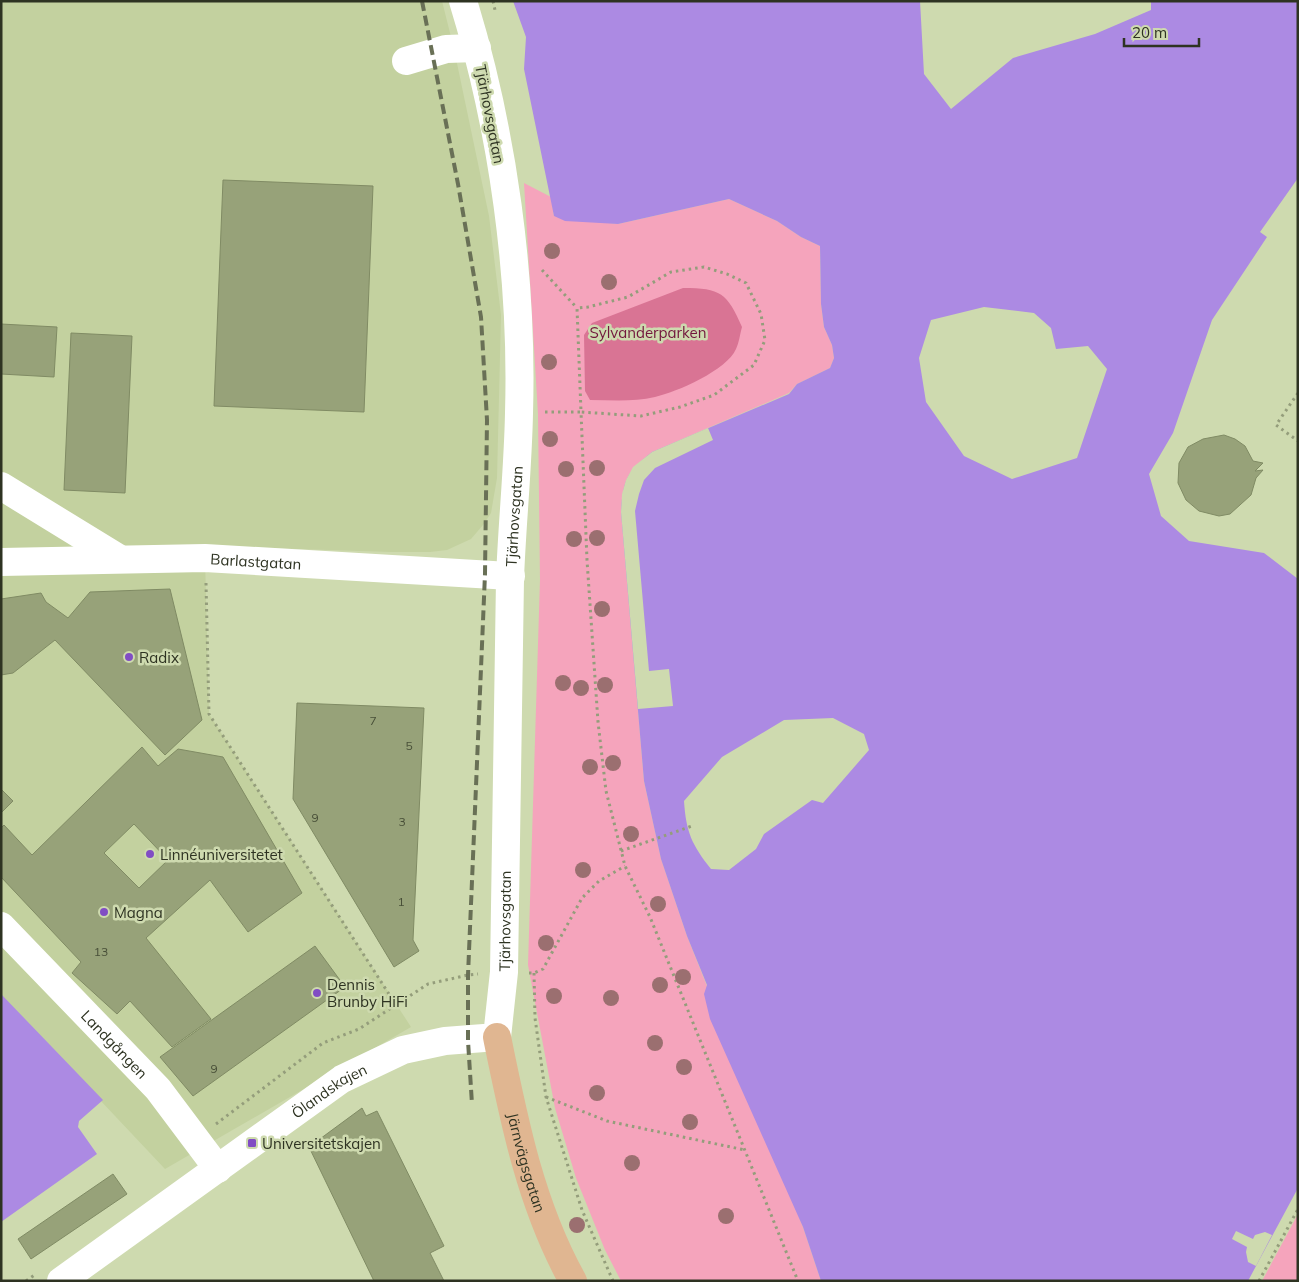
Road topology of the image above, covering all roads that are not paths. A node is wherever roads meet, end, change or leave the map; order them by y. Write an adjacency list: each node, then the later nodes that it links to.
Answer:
1 (463, 1): 2 (street, Tjärhovsgatan)
2 (477, 48): 3 (street); 7 (street, Tjärhovsgatan)
3 (406, 61)
4 (1, 486): 6 (street)
5 (3, 558): 6 (street, Barlastgatan)
6 (120, 559): 7 (street, Barlastgatan)
7 (511, 576): 9 (street, Tjärhovsgatan)
8 (1, 926): 10 (street, Landgången)
9 (497, 1037): 10 (street, Ölandskajen); 12 (main road, Järnvägsgatan)
10 (218, 1169): 11 (street, Ölandskajen)
11 (61, 1281)
12 (573, 1281)

